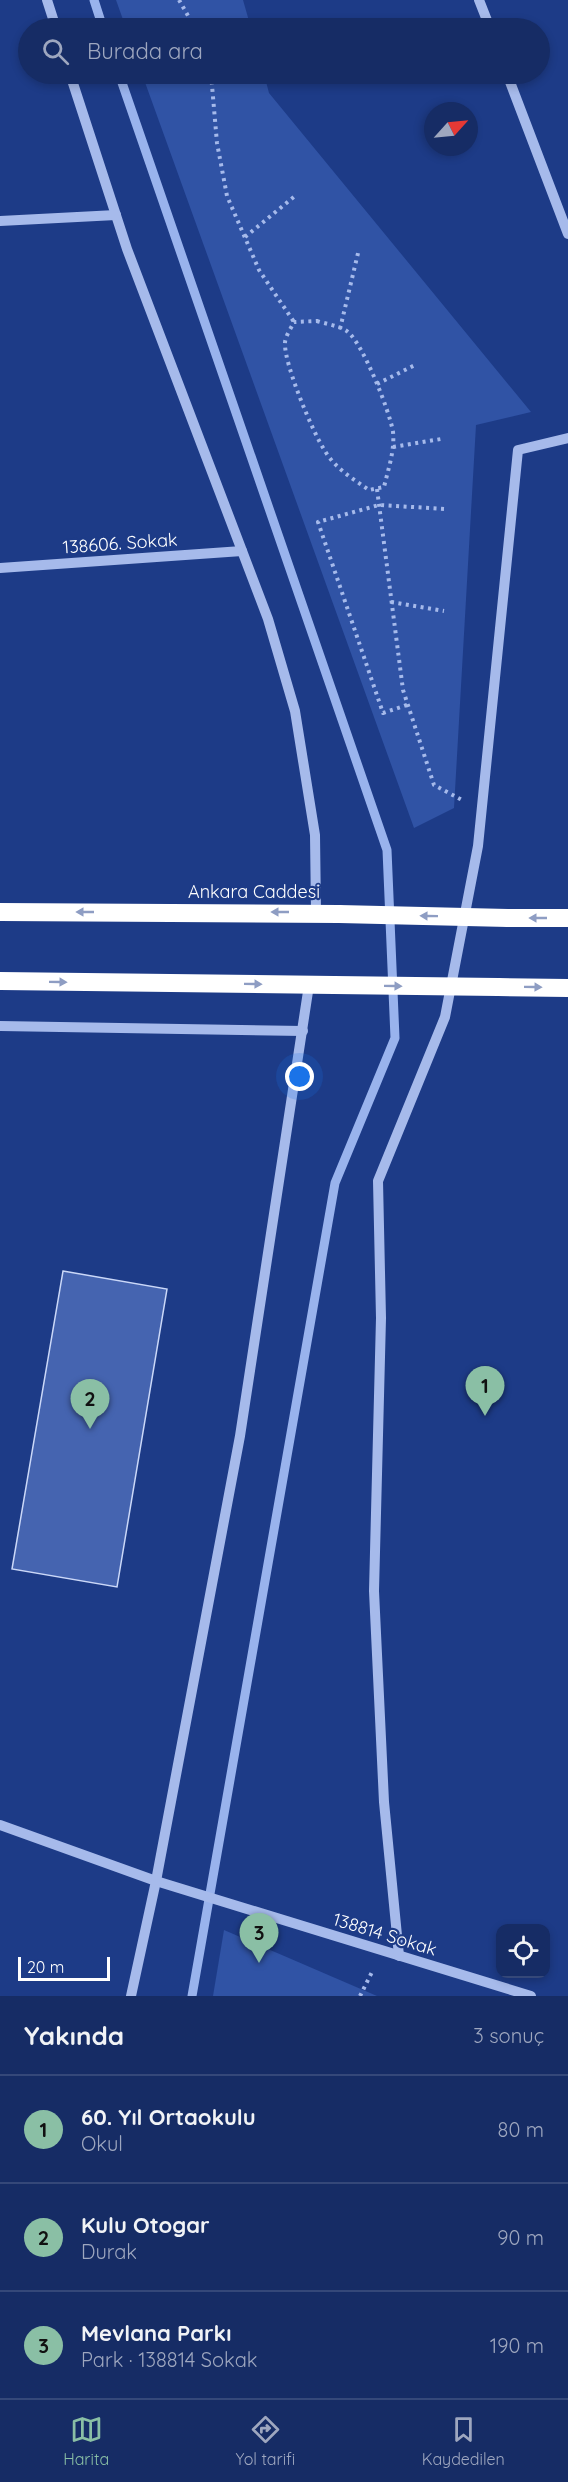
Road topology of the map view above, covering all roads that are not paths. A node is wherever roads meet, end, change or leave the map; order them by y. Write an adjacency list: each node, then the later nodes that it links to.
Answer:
1 (47, 0): 3 (street)
2 (479, 0): 4 (street)
3 (53, 18)
4 (486, 18)
5 (73, 84): 7 (street)
6 (511, 84): 9 (street)
7 (116, 215): 8 (street); 11 (street)
8 (0, 221)
9 (568, 234)
10 (568, 438): 23 (street)
11 (242, 550): 12 (street, 138606. Sokak); 14 (street)
12 (0, 568)
13 (0, 912): 14 (highway, Ankara Caddesi, one-way to 13)
14 (316, 912): 15 (highway, Ankara Caddesi, one-way to 14, bridge)
15 (568, 918)
16 (0, 981): 17 (highway, one-way to 17)
17 (309, 985): 18 (highway, one-way to 18, bridge); 20 (street)
18 (568, 988)
19 (0, 1026): 20 (street)
20 (303, 1031): 22 (street)
21 (0, 1825): 22 (street)
22 (156, 1881): 23 (street, 138814 Sokak); 25 (street)
23 (399, 1956): 24 (street, 138814 Sokak)
24 (488, 1983): 26 (street); 27 (street, 138814 Sokak)
25 (131, 1996)
26 (490, 1996)
27 (531, 1996)

